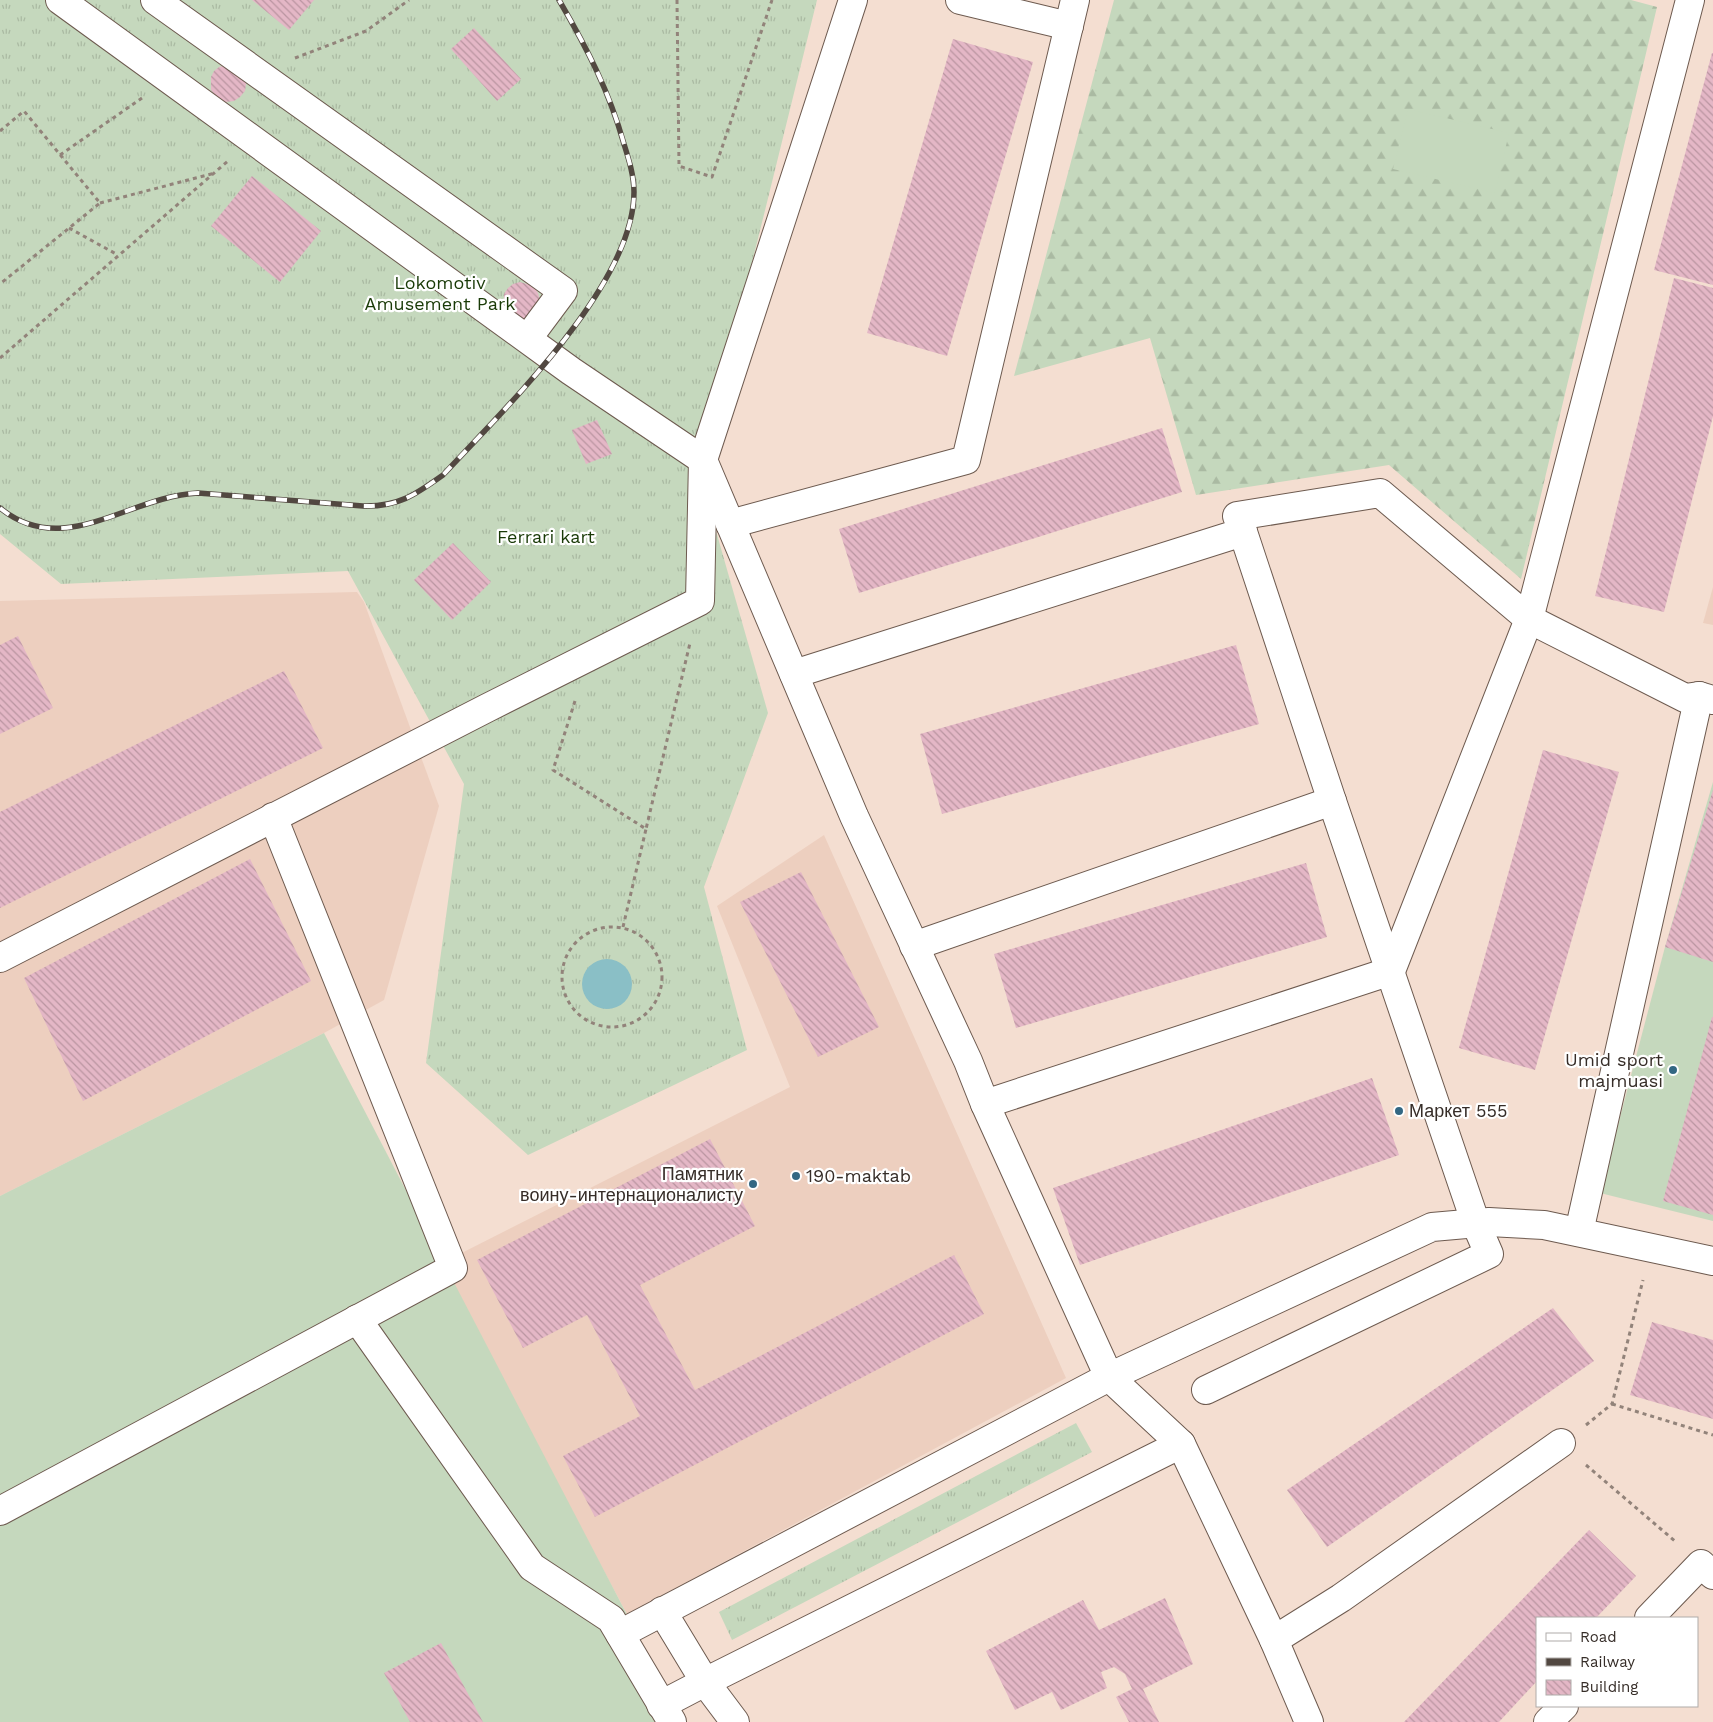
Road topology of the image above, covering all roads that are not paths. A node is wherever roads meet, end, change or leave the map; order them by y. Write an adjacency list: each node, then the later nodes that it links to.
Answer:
1 (60, 0): 7 (street)
2 (155, 0): 7 (street)
3 (853, 0): 8 (street)
4 (960, 0): 6 (street)
5 (1690, 0): 11 (street)
6 (1072, 13): 9 (street)
7 (528, 338): 8 (street)
8 (703, 460): 9 (street); 15 (street)
9 (730, 524): 12 (street)
10 (1243, 532): 11 (street); 12 (street); 14 (street)
11 (1529, 619): 13 (street); 18 (street)
12 (794, 674): 16 (street)
13 (1706, 698): 21 (street)
14 (1332, 801): 16 (street); 18 (street)
15 (273, 817): 17 (street); 23 (street)
16 (914, 946): 19 (street)
17 (0, 958)
18 (1391, 971): 19 (street); 20 (street)
19 (985, 1104): 24 (street)
20 (1476, 1224): 21 (street); 24 (street); 25 (street)
21 (1579, 1232): 22 (street)
22 (1713, 1261)
23 (357, 1318): 28 (street); 32 (street)
24 (1109, 1377): 27 (street); 30 (street)
25 (1206, 1390)
26 (1561, 1443): 33 (street)
27 (1181, 1444): 33 (street); 34 (street)
28 (0, 1511)
29 (1707, 1570): 31 (street)
30 (662, 1611): 32 (street); 34 (street)
31 (1650, 1617)
32 (620, 1634): 36 (street)
33 (1274, 1640): 38 (street)
34 (705, 1682): 36 (street); 37 (street)
35 (1563, 1707): 39 (street)
36 (667, 1714)
37 (735, 1722)
38 (1309, 1722)
39 (1548, 1722)

